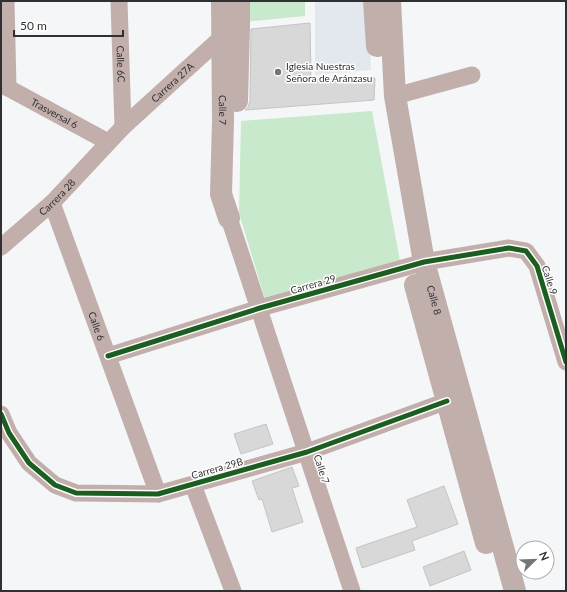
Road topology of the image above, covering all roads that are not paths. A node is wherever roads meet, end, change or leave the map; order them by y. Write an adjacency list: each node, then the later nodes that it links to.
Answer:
1 (6, 1): 9 (street)
2 (119, 1): 11 (street, Calle 6C)
3 (222, 1): 7 (main road, Calle 7)
4 (239, 1): 7 (main road, Calle 7)
5 (374, 1): 17 (main road, Calle 8)
6 (390, 1): 10 (main road, Calle 8)
7 (230, 32): 11 (street, Carrera 27A); 14 (main road, Calle 7)
8 (472, 75): 10 (street)
9 (4, 86): 12 (street, Trasversal 6)
10 (395, 96): 17 (main road, Calle 8)
11 (123, 127): 12 (street, Carrera 27A)
12 (108, 142): 13 (street, Carrera 28)
13 (52, 203): 15 (street, Carrera 28); 19 (street, Calle 6)
14 (229, 218): 18 (street, Calle 7)
15 (1, 247)
16 (526, 251): 17 (street, Carrera 29); 20 (street, Calle 9)
17 (417, 264): 18 (street, Carrera 29); 21 (main road, Calle 8); 29 (main road, Calle 8)
18 (260, 308): 19 (street, Carrera 29); 23 (street, Calle 7)
19 (108, 356): 25 (street, Calle 6)
20 (566, 362)
21 (447, 401): 23 (street, Carrera 29B); 28 (main road, Calle 8)
22 (1, 414): 25 (street, Carrera 29B)
23 (307, 452): 24 (street, Carrera 29B); 27 (street, Calle 7)
24 (193, 485): 25 (street, Carrera 29B); 26 (street)
25 (158, 494)
26 (233, 591)
27 (352, 591)
28 (500, 591)
29 (516, 591)

